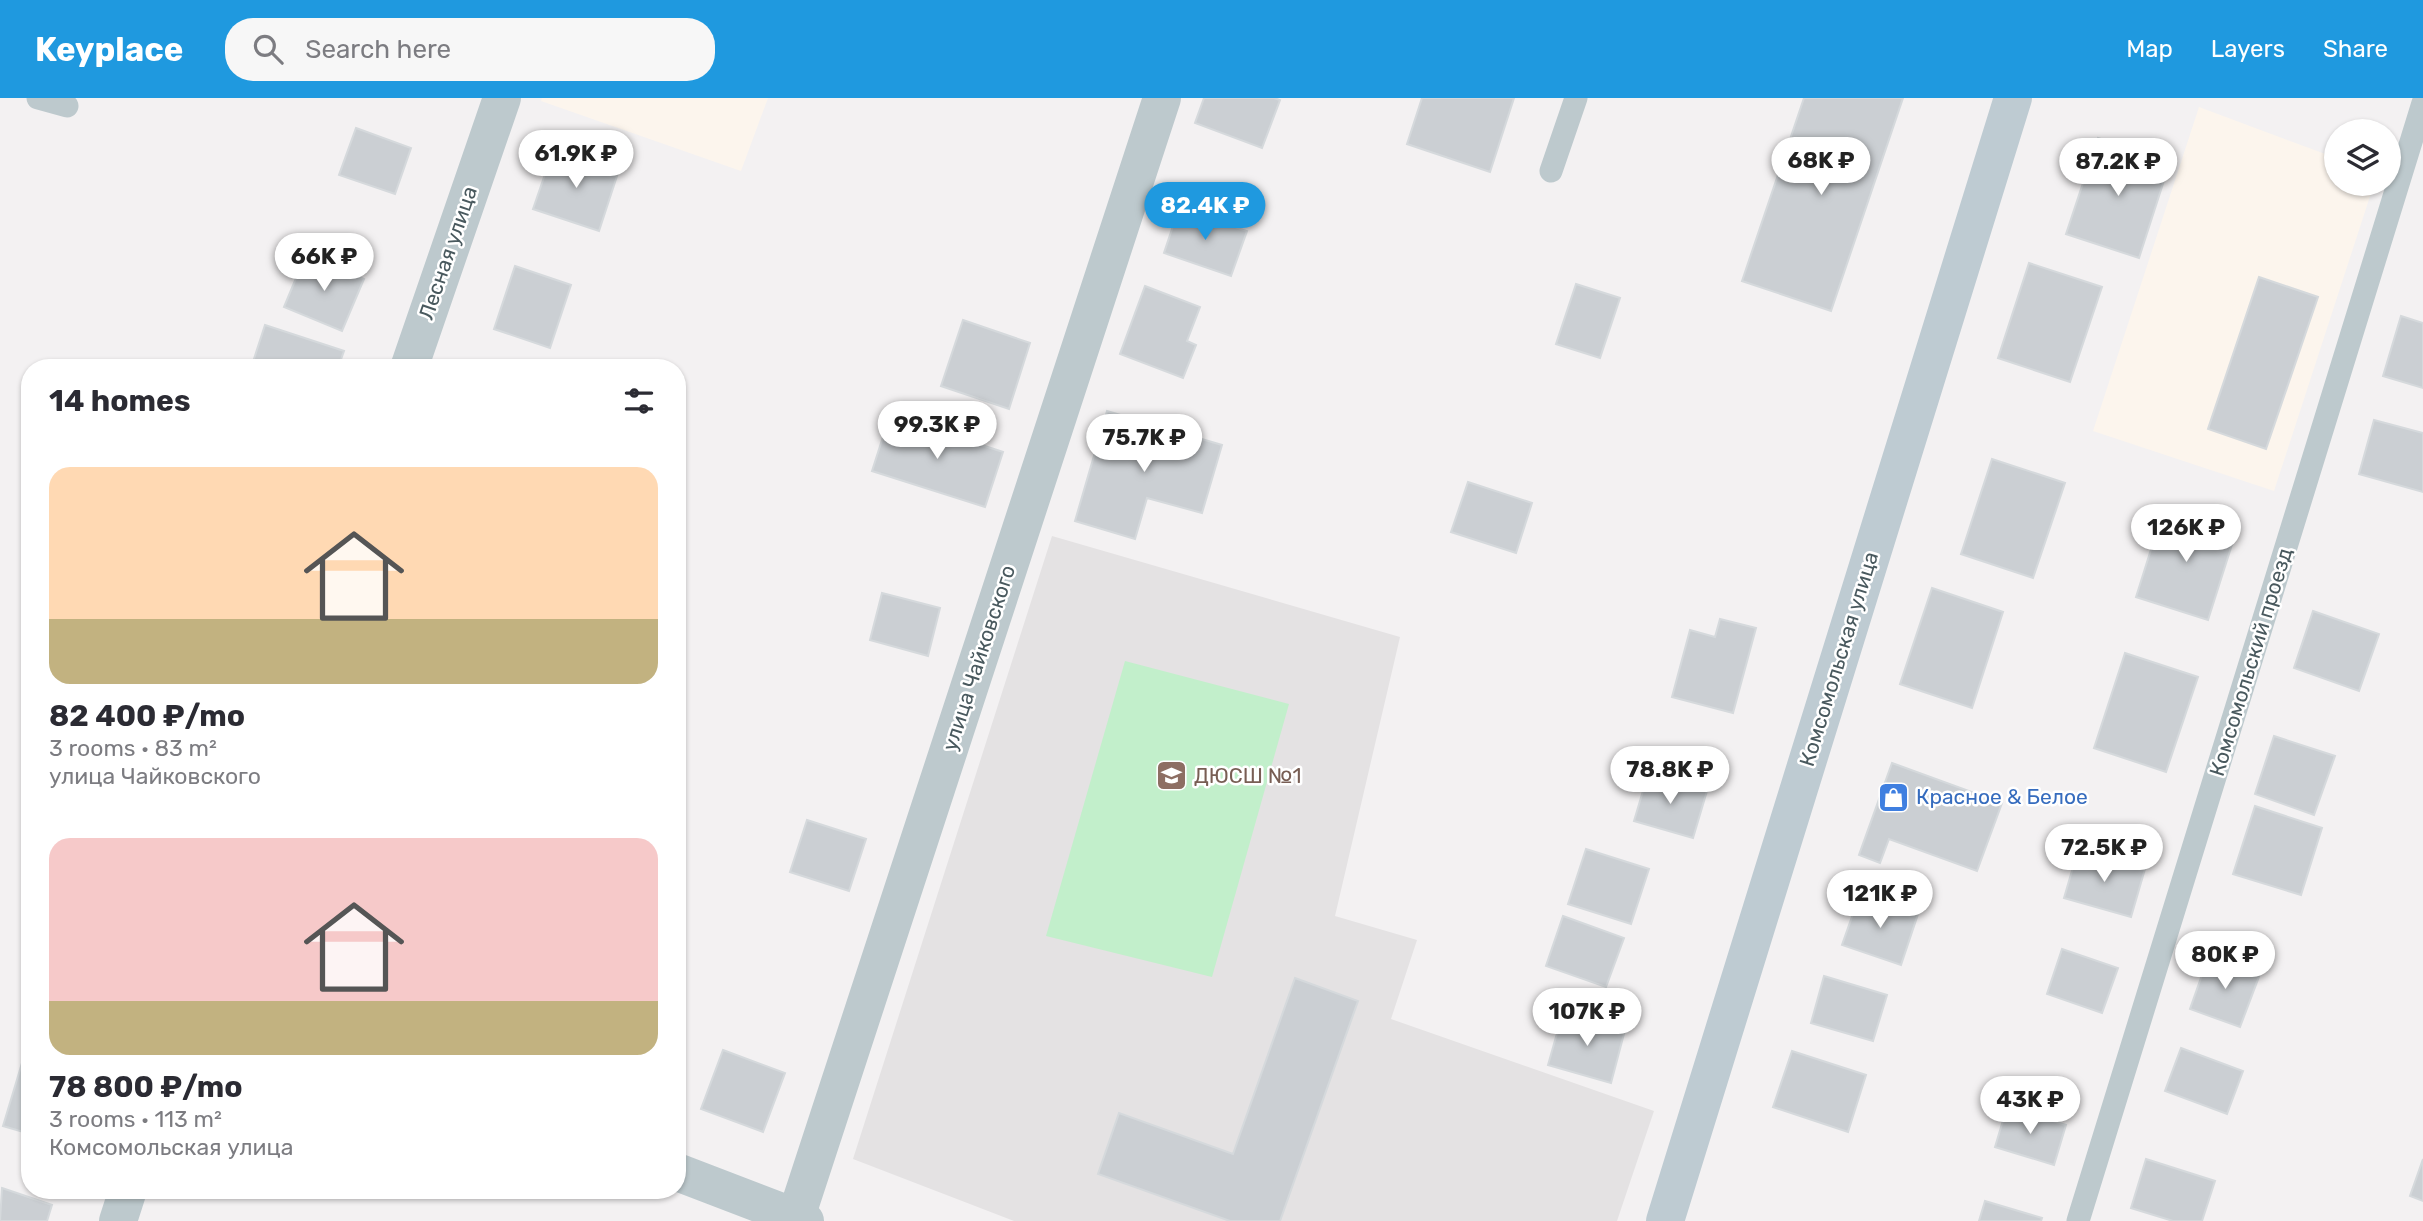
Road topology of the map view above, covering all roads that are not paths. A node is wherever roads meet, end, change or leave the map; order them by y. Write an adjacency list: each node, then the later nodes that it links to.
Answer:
1 (38, 98): 7 (lane)
2 (502, 98): 9 (street, Лесная улица)
3 (1162, 98): 12 (street, улица Чайковского)
4 (1576, 98): 8 (lane)
5 (2013, 98): 14 (main road, Комсомольская улица)
6 (2423, 103): 15 (lane, Комсомольский проезд)
7 (67, 106)
8 (1551, 171)
9 (412, 359)
10 (686, 1176): 12 (street)
11 (125, 1199): 13 (street)
12 (799, 1220)
13 (118, 1221)
14 (1665, 1221)
15 (2078, 1221)

